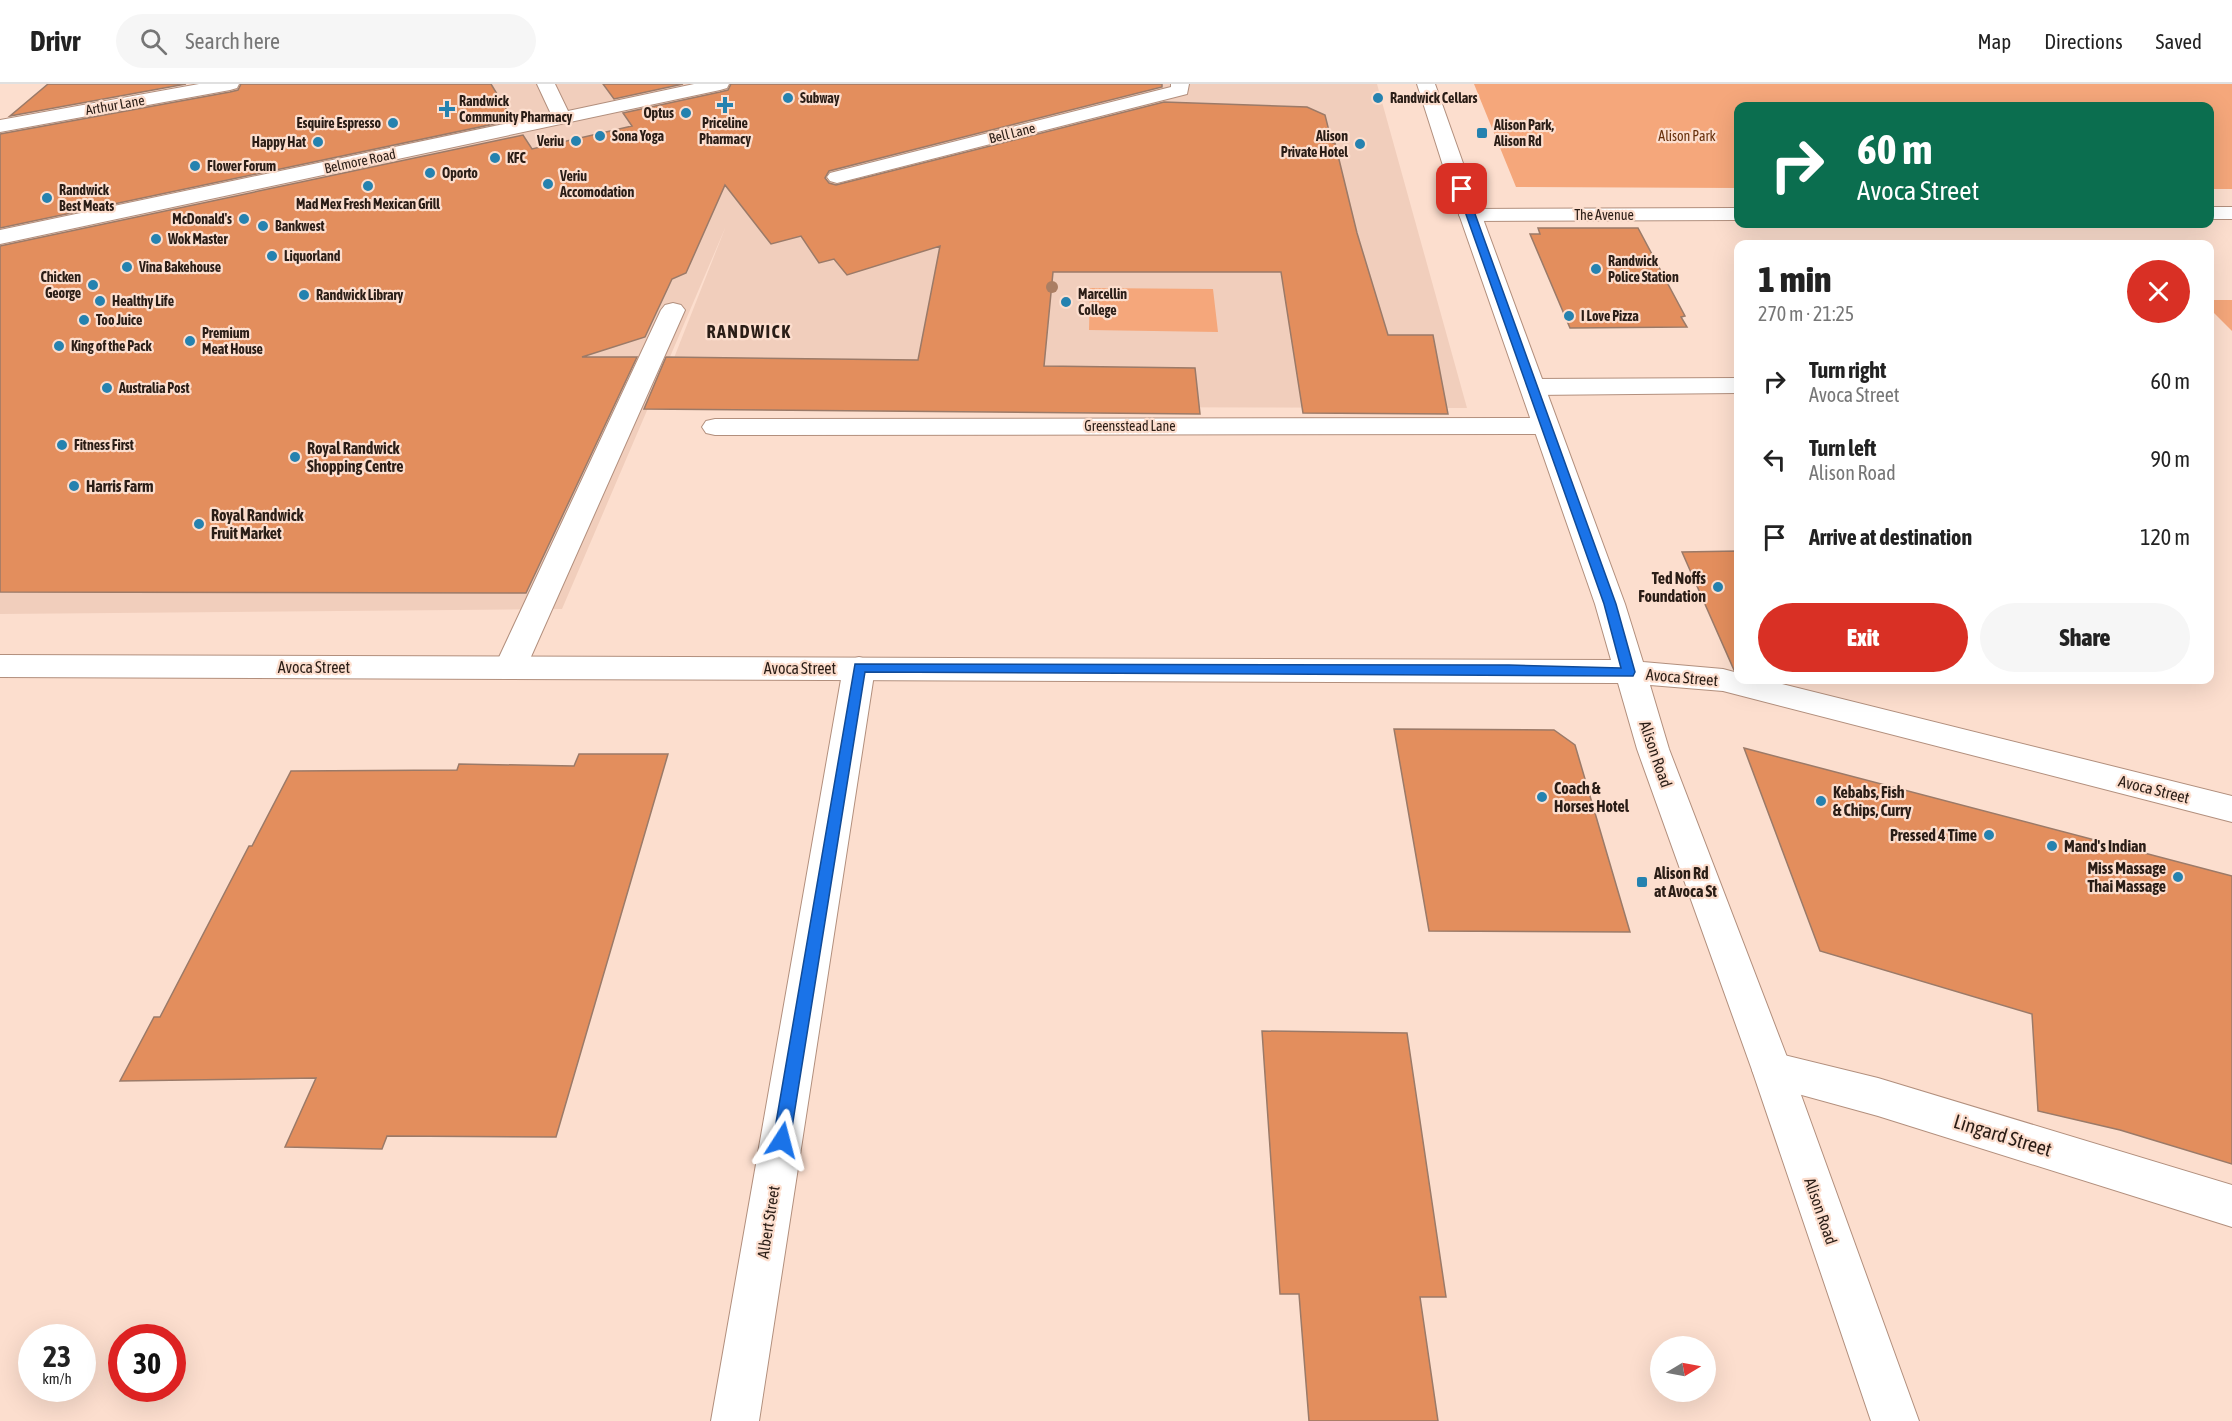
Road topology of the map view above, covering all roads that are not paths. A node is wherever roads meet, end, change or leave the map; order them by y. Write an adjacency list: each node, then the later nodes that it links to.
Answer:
1 (230, 84): 7 (main road, Arthur Lane)
2 (546, 84): 6 (main road)
3 (720, 84): 6 (main road, Belmore Road)
4 (1180, 84): 8 (main road, Bell Lane)
5 (1426, 84): 12 (main road, Alison Road)
6 (562, 118): 13 (main road, Belmore Road)
7 (0, 126)
8 (837, 177)
9 (2214, 213): 10 (main road)
10 (2232, 213)
11 (1734, 214): 12 (main road, The Avenue)
12 (1470, 215): 16 (main road, Alison Road)
13 (0, 237)
14 (674, 310): 20 (main road)
15 (1734, 386): 16 (main road)
16 (1533, 387): 17 (main road, Alison Road)
17 (1546, 426): 18 (main road, Greensstead Lane); 22 (main road, Alison Road)
18 (714, 427)
19 (0, 666): 20 (main road, Avoca Street)
20 (510, 668): 21 (main road, Avoca Street)
21 (859, 668): 22 (main road, Avoca Street); 28 (main road, Albert Street)
22 (1629, 672): 23 (main road, Avoca Street); 26 (main road, Alison Road)
23 (1734, 683)
24 (1739, 684): 25 (main road, Avoca Street)
25 (2232, 809)
26 (1772, 1070): 27 (main road, Lingard Street); 29 (main road, Alison Road)
27 (2232, 1206)
28 (735, 1421)
29 (1895, 1421)

